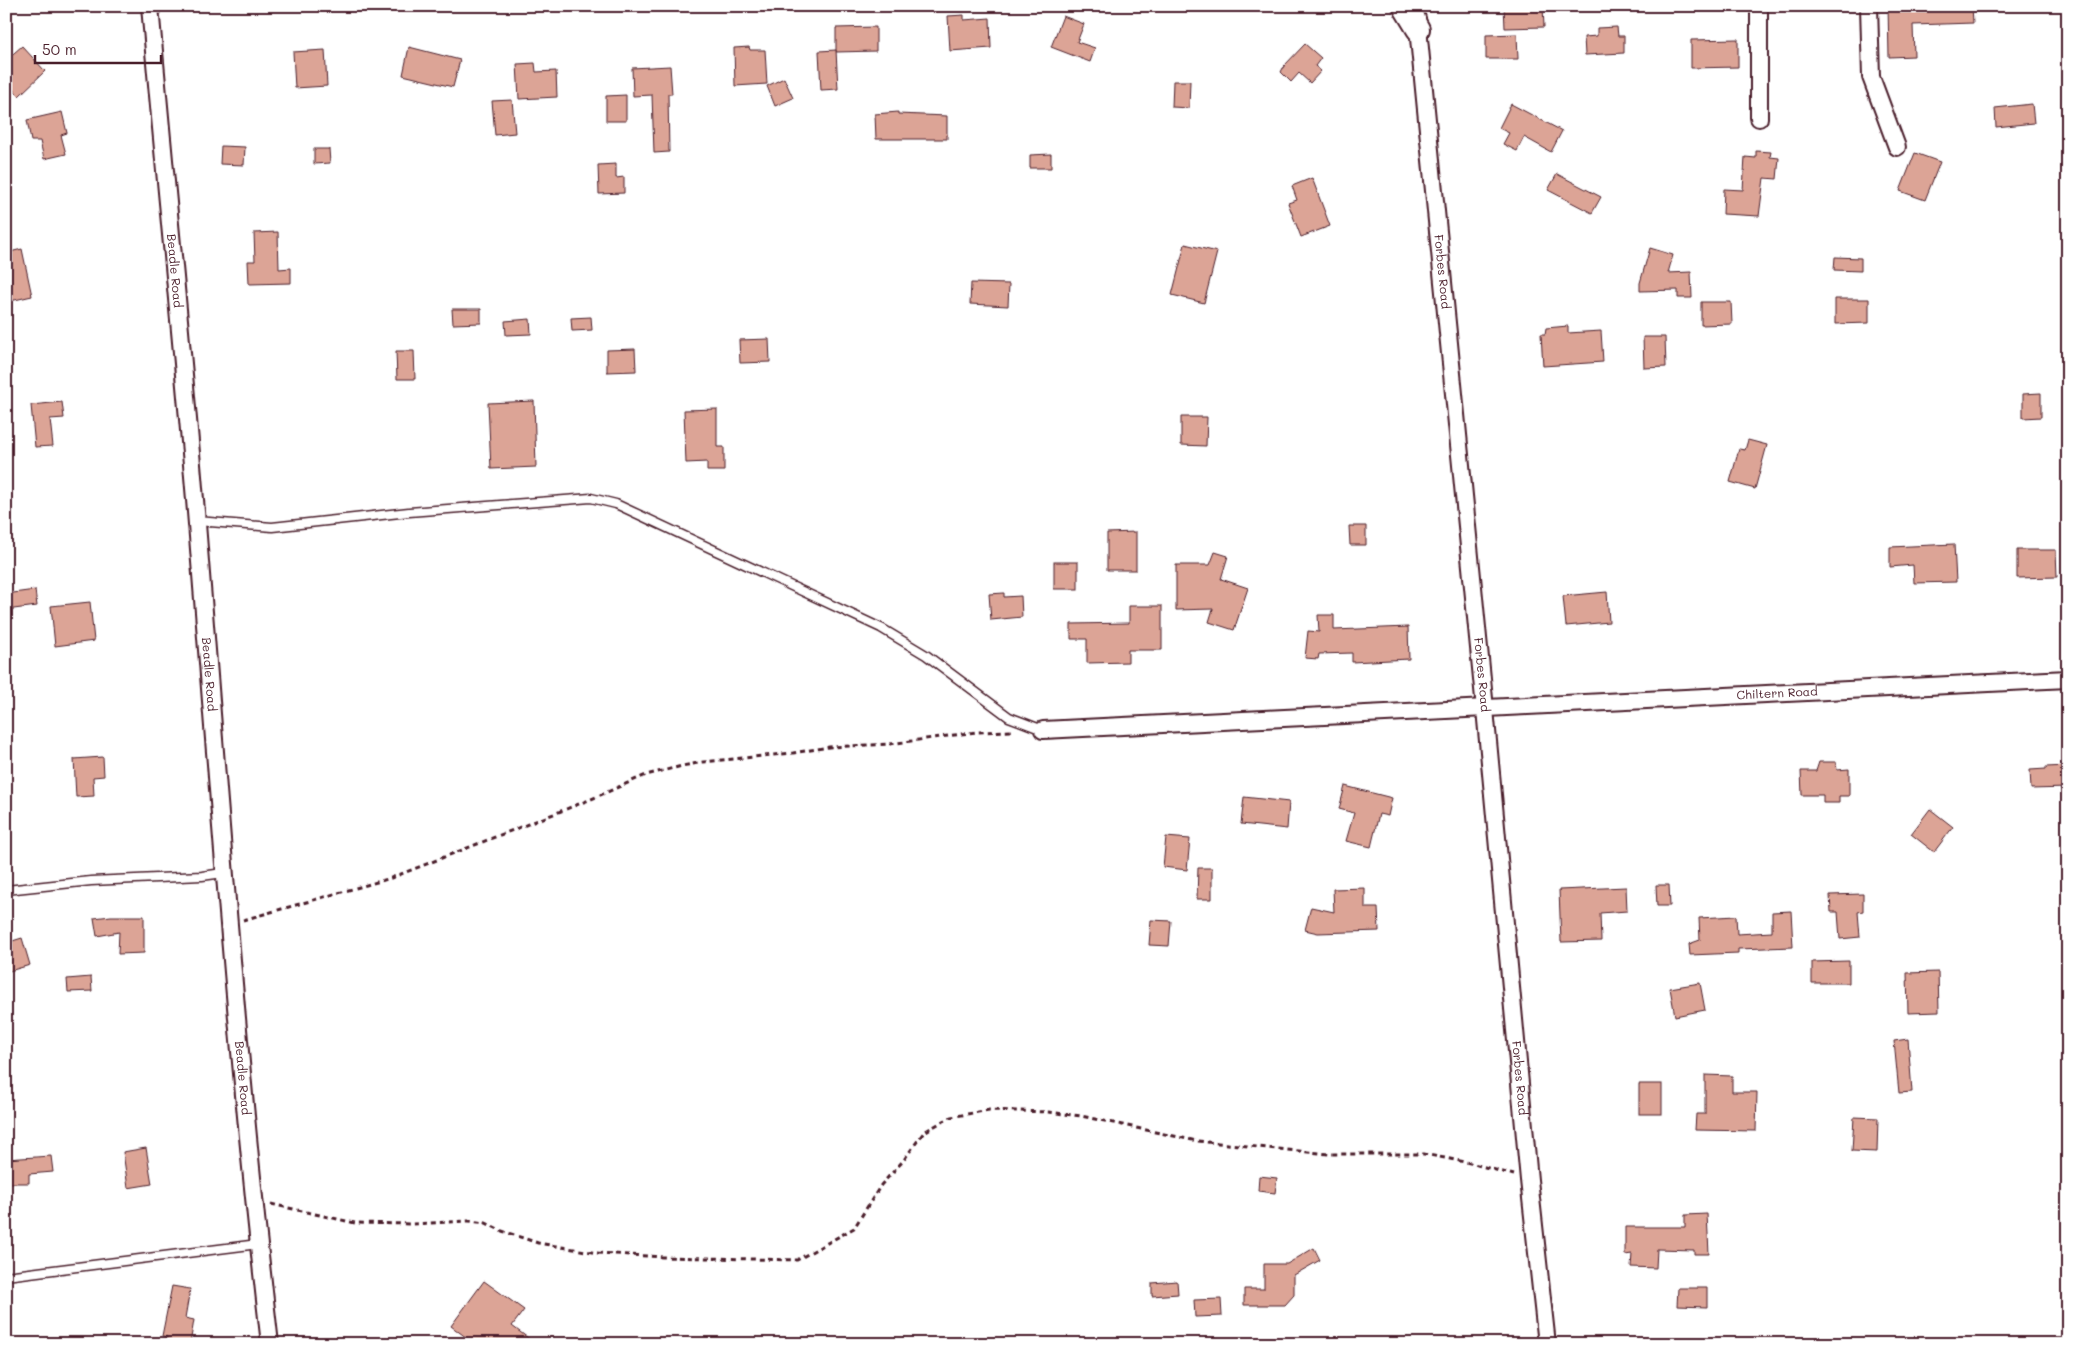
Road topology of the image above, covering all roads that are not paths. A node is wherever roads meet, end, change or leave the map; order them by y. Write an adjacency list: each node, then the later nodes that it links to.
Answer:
1 (150, 6): 10 (street, Beadle Road)
2 (1404, 6): 7 (main road)
3 (1416, 6): 7 (street, Forbes Road)
4 (1423, 6): 7 (main road)
5 (1759, 6): 8 (street)
6 (1869, 6): 9 (street)
7 (1418, 29): 12 (street, Forbes Road)
8 (1759, 118)
9 (1897, 147)
10 (197, 521): 13 (lane); 14 (street, Beadle Road)
11 (2068, 679): 12 (street, Chiltern Road)
12 (1485, 709): 13 (street, Chiltern Road); 19 (street, Forbes Road)
13 (1043, 730)
14 (223, 873): 15 (lane); 16 (street, Beadle Road)
15 (6, 890)
16 (258, 1244): 17 (lane); 18 (street, Beadle Road)
17 (6, 1276)
18 (270, 1344)
19 (1547, 1344)

